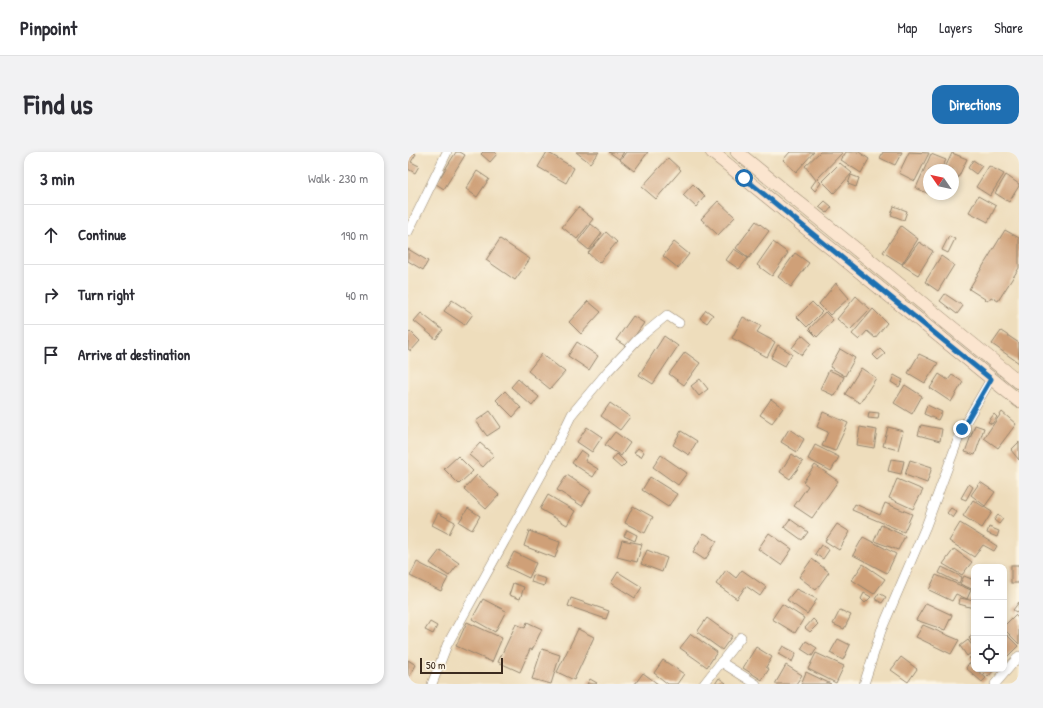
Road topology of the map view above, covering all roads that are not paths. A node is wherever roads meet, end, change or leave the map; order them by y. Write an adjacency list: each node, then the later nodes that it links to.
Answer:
1 (447, 152): 4 (street)
2 (712, 152): 6 (street)
3 (737, 152): 7 (street)
4 (408, 232)
5 (679, 323): 12 (street)
6 (991, 379): 8 (street); 15 (street)
7 (1019, 382)
8 (1019, 401)
9 (741, 638): 11 (street)
10 (1019, 656): 16 (street)
11 (721, 662): 13 (street); 14 (street)
12 (432, 684)
13 (704, 684)
14 (756, 684)
15 (864, 684)
16 (995, 684)

